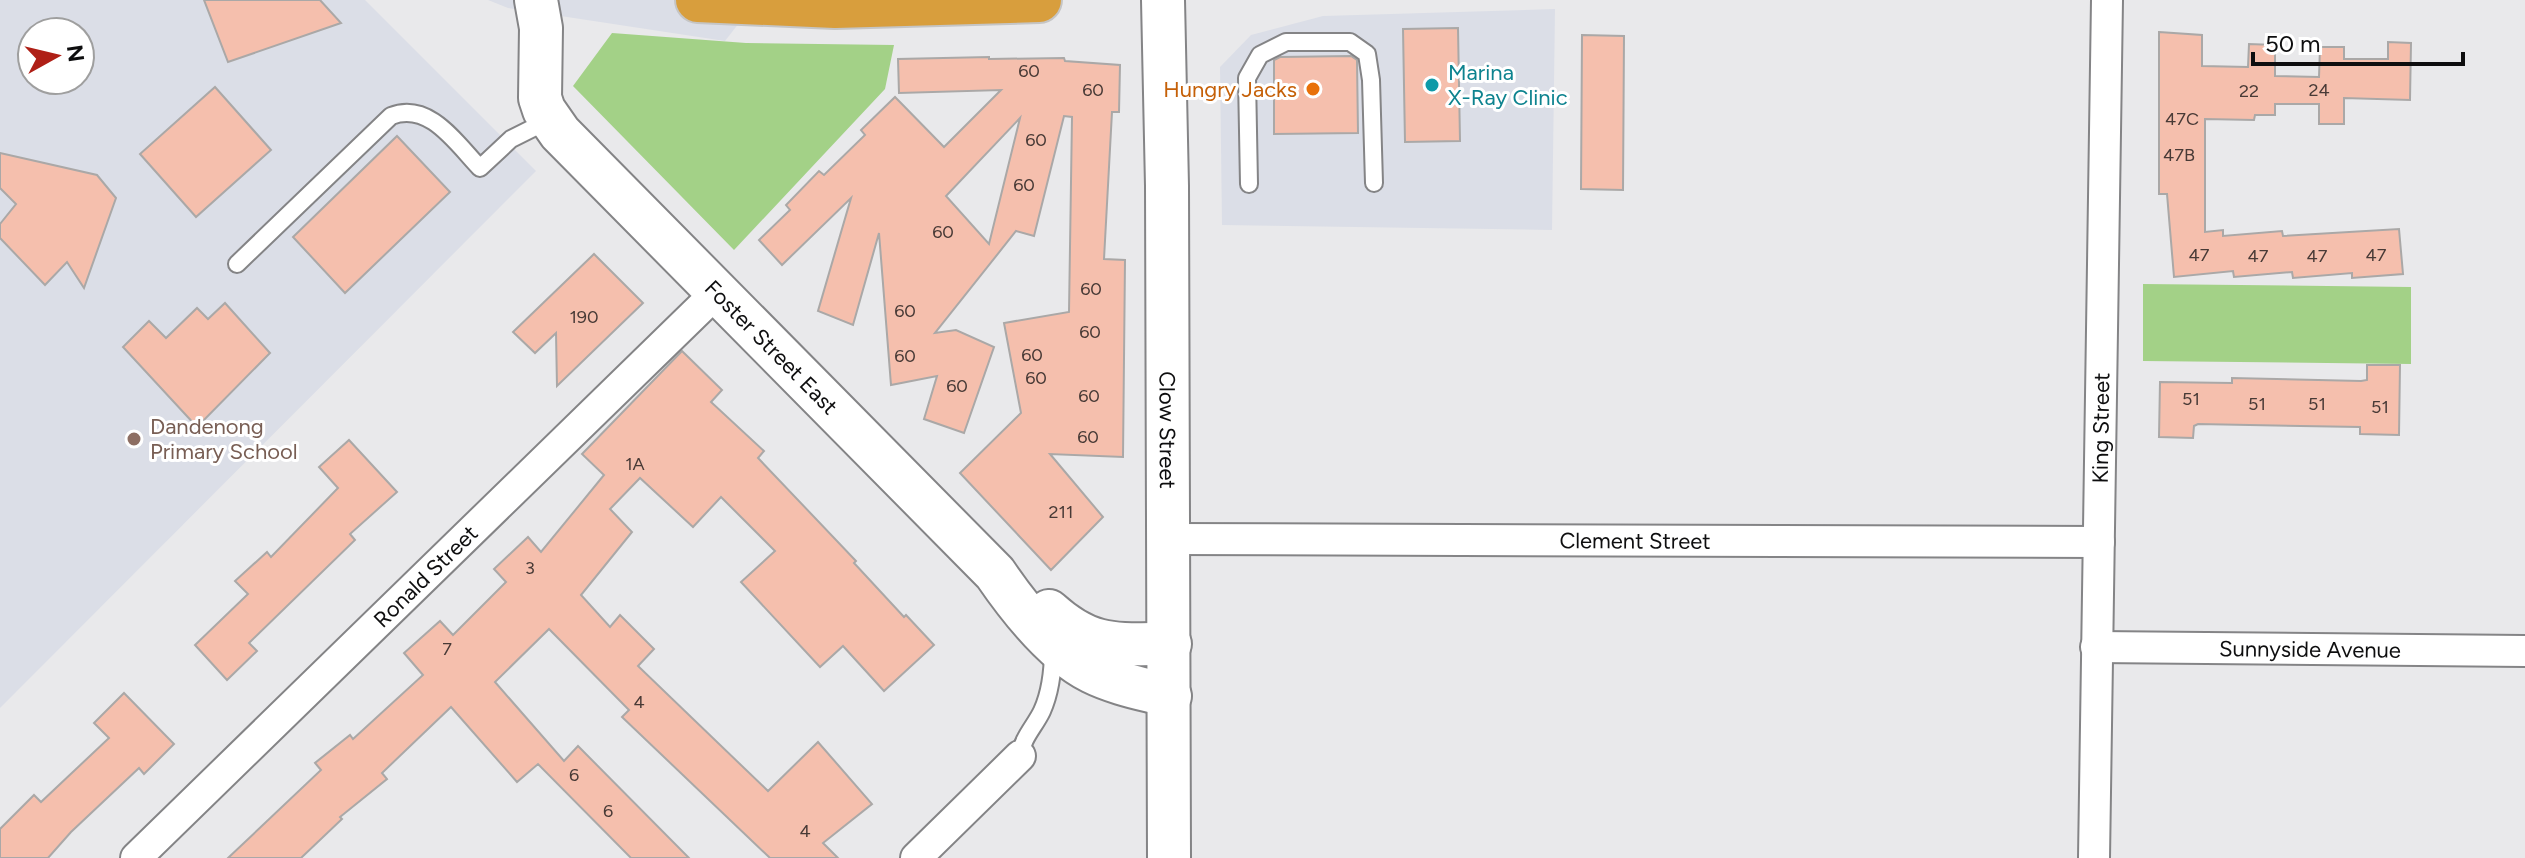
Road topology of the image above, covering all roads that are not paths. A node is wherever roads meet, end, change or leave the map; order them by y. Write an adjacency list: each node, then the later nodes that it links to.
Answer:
1 (536, 0): 6 (street)
2 (698, 0): 3 (highway)
3 (1039, 0)
4 (1163, 0): 11 (street, Clow Street)
5 (2107, 0): 12 (street, King Street)
6 (550, 119): 9 (lane); 10 (street, Foster Street East)
7 (1374, 183): 8 (lane)
8 (1249, 184)
9 (237, 264)
10 (716, 293): 13 (street, Foster Street East); 20 (street, Ronald Street)
11 (1169, 539): 12 (street, Clement Street); 15 (street, Clow Street)
12 (2099, 542): 16 (street, King Street)
13 (995, 573): 14 (street, Foster Street East); 15 (street, Foster Street East)
14 (1053, 642): 18 (street, Foster Street East); 19 (lane)
15 (1170, 644): 18 (street, Clow Street)
16 (2096, 647): 17 (street, Sunnyside Avenue); 23 (street, King Street)
17 (2525, 651)
18 (1170, 696): 22 (street, Clow Street)
19 (1020, 756): 21 (street)
20 (136, 858)
21 (916, 858)
22 (1169, 858)
23 (2094, 858)

